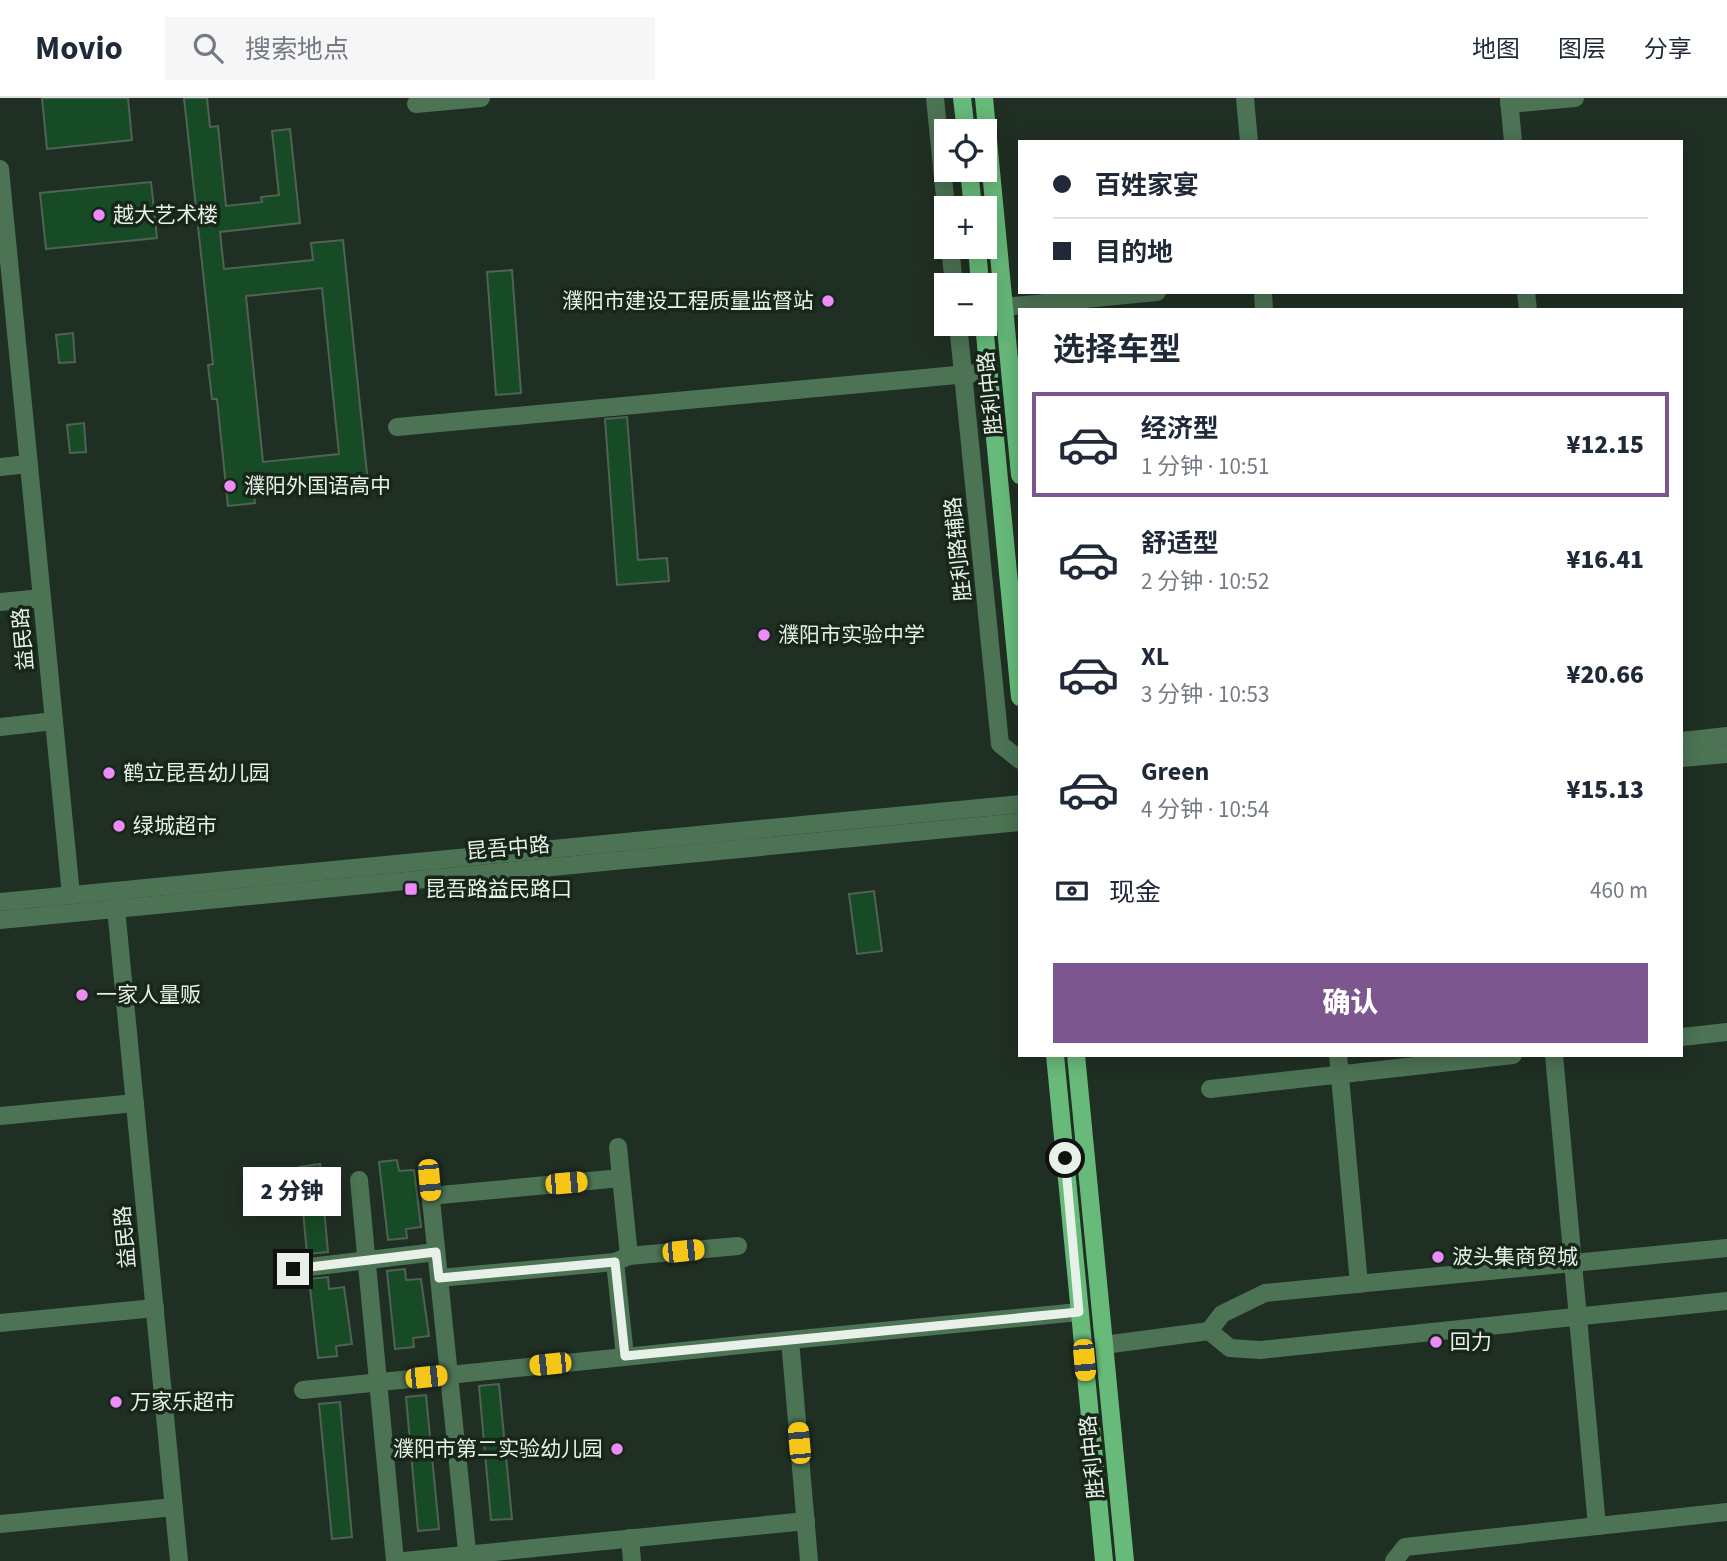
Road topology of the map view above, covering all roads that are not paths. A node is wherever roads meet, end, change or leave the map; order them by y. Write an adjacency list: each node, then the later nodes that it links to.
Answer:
1 (481, 98): 8 (street)
2 (934, 98): 13 (street)
3 (962, 98): 9 (main road)
4 (984, 98): 15 (main road, 胜利中路)
5 (1245, 98): 10 (street)
6 (1575, 98): 7 (street)
7 (1509, 101): 11 (street)
8 (416, 104)
9 (965, 119)
10 (1249, 140)
11 (1513, 140)
12 (0, 169): 22 (street, 益民路)
13 (945, 196)
14 (1137, 294): 15 (street)
15 (1004, 307): 21 (main road, 胜利中路)
16 (959, 336): 19 (street, 胜利路辅路)
17 (985, 336): 18 (main road, 胜利中路)
18 (989, 372): 19 (street); 26 (main road, 胜利中路)
19 (963, 374): 20 (street); 33 (street, 胜利路辅路)
20 (397, 427)
21 (1018, 454)
22 (28, 464): 23 (street); 24 (street, 益民路)
23 (0, 467)
24 (42, 598): 25 (street); 27 (street, 益民路)
25 (0, 602)
26 (1018, 676)
27 (54, 721): 28 (street); 36 (street, 益民路)
28 (0, 727)
29 (1727, 736): 30 (street)
30 (1683, 741)
31 (1727, 754): 32 (street)
32 (1683, 758)
33 (1018, 759)
34 (1018, 804): 36 (street, 昆吾中路)
35 (1018, 822): 38 (street, 昆吾中路)
36 (71, 895): 37 (street, 昆吾中路)
37 (0, 902)
38 (116, 908): 39 (street, 昆吾中路); 49 (street, 益民路)
39 (0, 920)
40 (1727, 1031): 41 (street)
41 (1683, 1037)
42 (1055, 1057): 65 (main road, 胜利中路)
43 (1076, 1057): 70 (main road, 胜利中路)
44 (1338, 1057): 47 (street)
45 (1495, 1057): 47 (street)
46 (1554, 1057): 59 (street)
47 (1340, 1074): 48 (street); 62 (street)
48 (1210, 1089)
49 (135, 1103): 50 (street); 64 (street, 益民路)
50 (0, 1116)
51 (618, 1147): 52 (street)
52 (621, 1178): 56 (street); 57 (street)
53 (359, 1180): 58 (street)
54 (738, 1245): 57 (street)
55 (1727, 1248): 59 (street)
56 (436, 1252): 58 (street); 61 (street)
57 (622, 1259): 61 (street); 71 (street)
58 (367, 1261): 60 (street); 73 (street)
59 (1573, 1263): 62 (street); 66 (street)
60 (293, 1269)
61 (439, 1278): 72 (street)
62 (1359, 1284): 68 (street)
63 (1727, 1301): 66 (street)
64 (155, 1308): 67 (street); 75 (street, 益民路)
65 (1079, 1312): 69 (street); 88 (main road, 胜利中路)
66 (1577, 1317): 68 (street); 79 (street)
67 (0, 1323)
68 (1209, 1331): 70 (street)
69 (790, 1340): 71 (street); 77 (street)
70 (1104, 1345): 89 (main road, 胜利中路)
71 (625, 1356): 72 (street)
72 (450, 1375): 73 (street); 82 (street)
73 (378, 1382): 74 (street); 84 (street)
74 (303, 1390)
75 (174, 1507): 78 (street); 83 (street, 益民路)
76 (1727, 1512): 79 (street)
77 (806, 1521): 80 (street); 87 (street)
78 (0, 1524)
79 (1597, 1526): 90 (street)
80 (630, 1538): 81 (street); 86 (street)
81 (558, 1553): 82 (street)
82 (467, 1558): 85 (street)
83 (179, 1561)
84 (395, 1561)
85 (404, 1561)
86 (632, 1561)
87 (809, 1561)
88 (1104, 1561)
89 (1125, 1561)
90 (1394, 1561)

